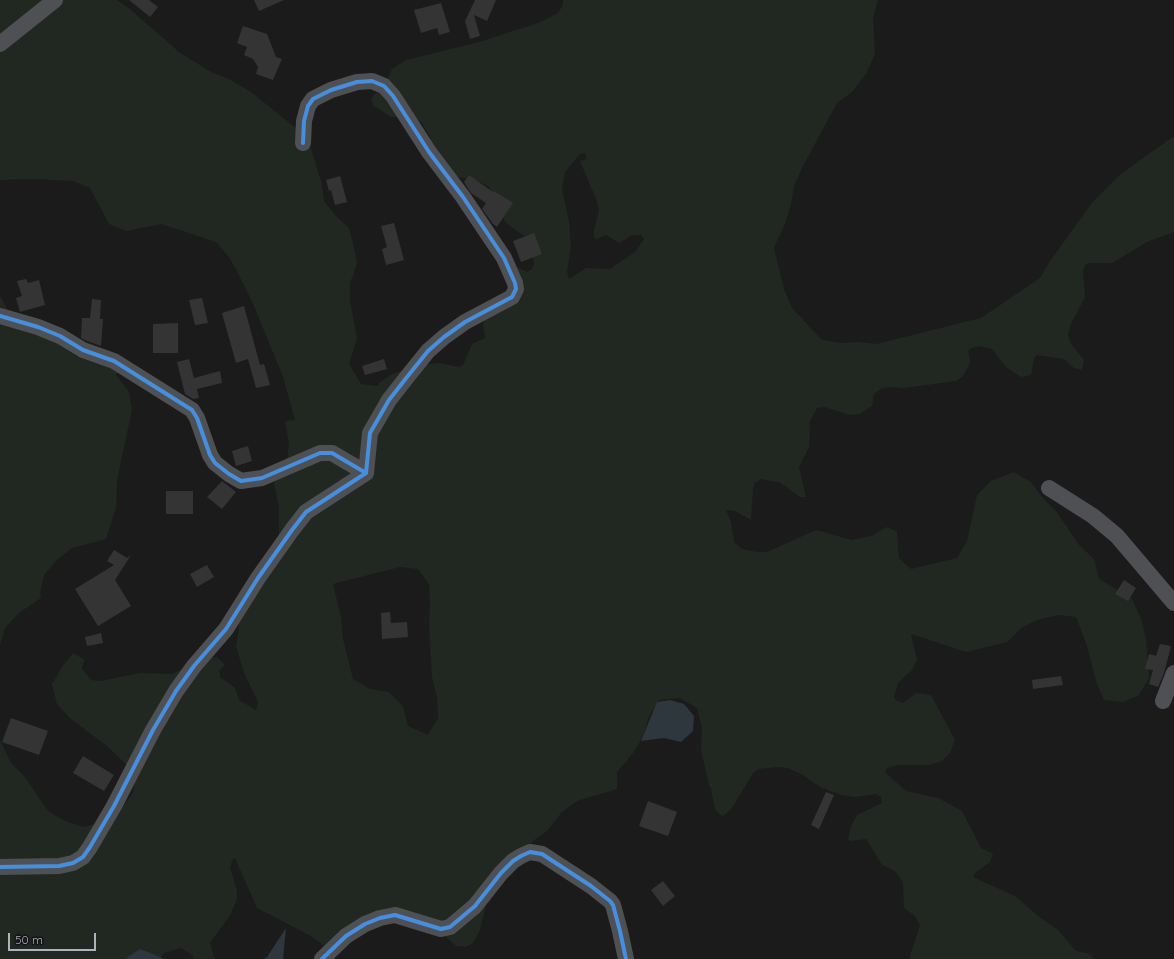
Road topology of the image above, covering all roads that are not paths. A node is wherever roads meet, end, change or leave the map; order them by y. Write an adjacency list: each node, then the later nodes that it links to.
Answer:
1 (55, 0): 2 (street)
2 (0, 44)
3 (303, 143): 5 (street)
4 (0, 316): 5 (street)
5 (366, 473): 10 (street)
6 (1049, 488): 7 (street)
7 (1174, 603)
8 (1174, 673): 9 (street)
9 (1163, 701)
10 (0, 867)
11 (322, 959): 12 (street)
12 (626, 959)

